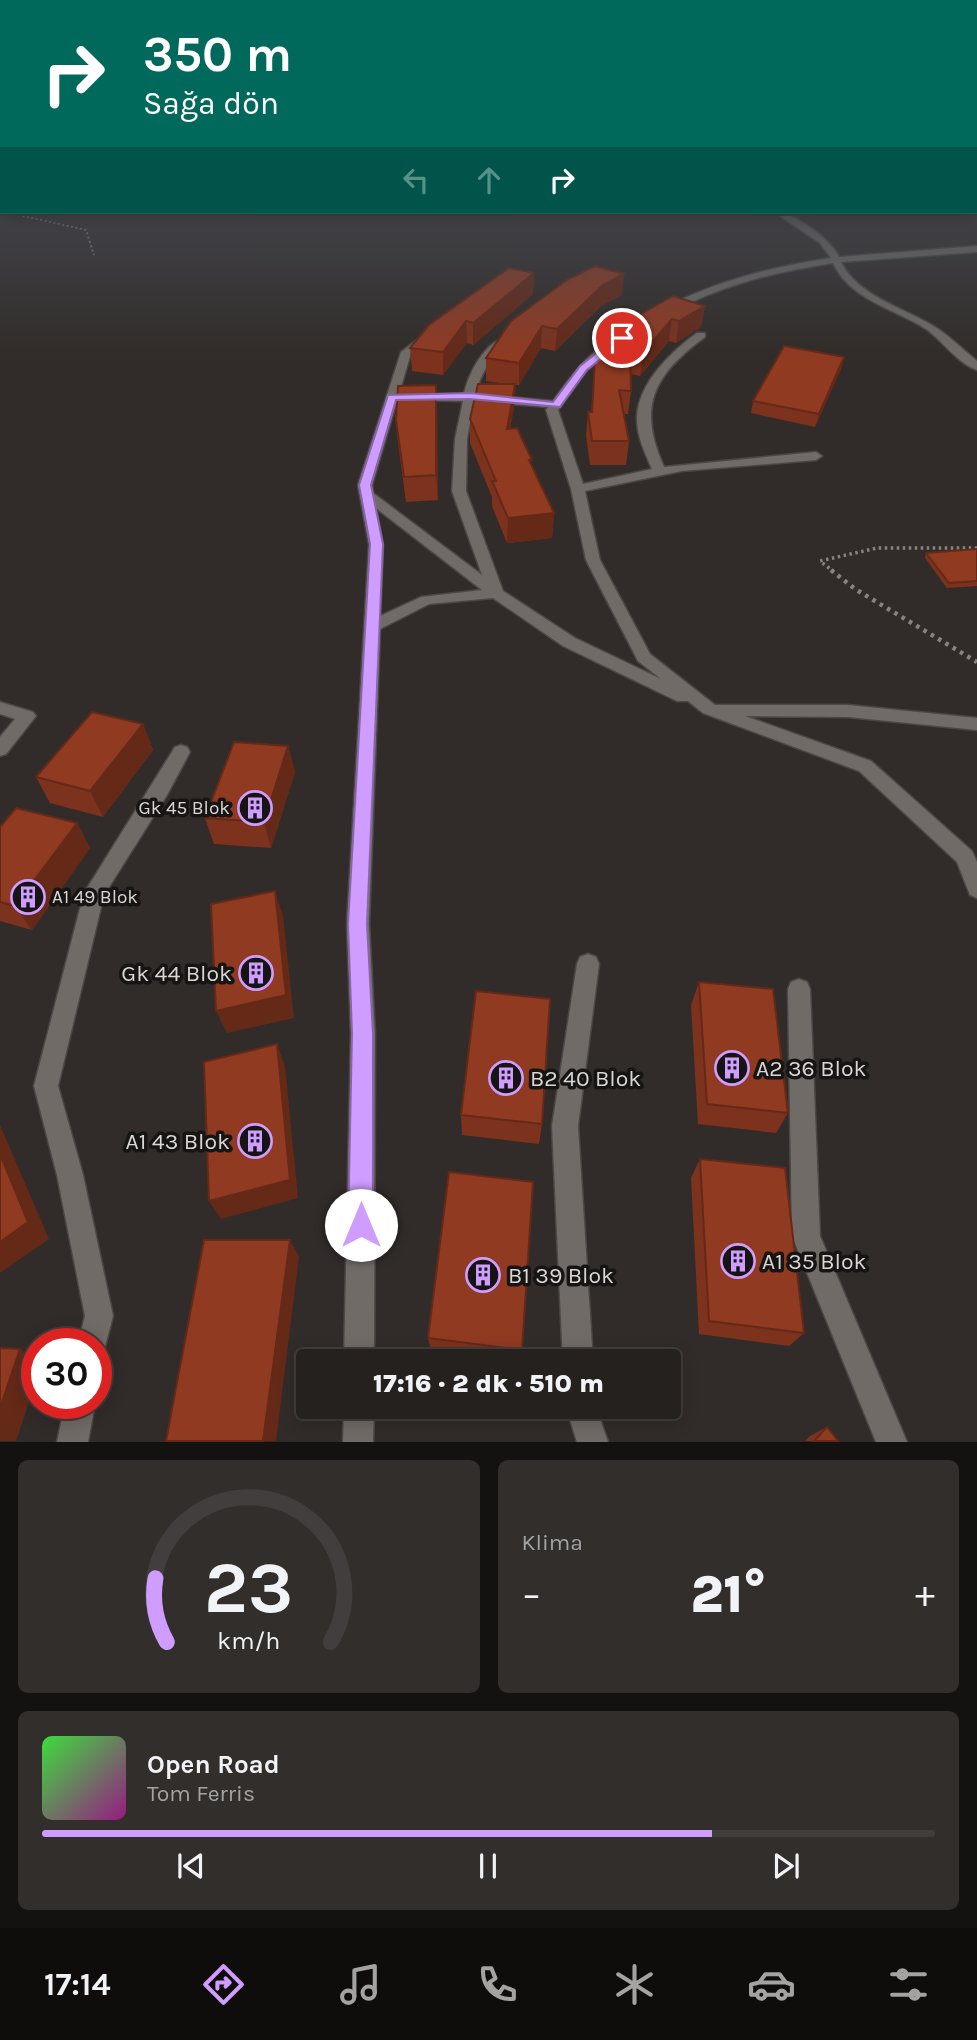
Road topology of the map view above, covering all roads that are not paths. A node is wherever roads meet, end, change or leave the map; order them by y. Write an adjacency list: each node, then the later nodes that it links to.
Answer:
1 (796, 223): 3 (street)
2 (977, 249): 3 (street)
3 (836, 261): 4 (street); 9 (street)
4 (653, 317)
5 (447, 319): 11 (street)
6 (631, 331): 12 (street)
7 (512, 332): 10 (street)
8 (701, 335): 14 (street)
9 (977, 367)
10 (470, 396): 11 (street); 12 (street); 17 (street)
11 (392, 397): 16 (street)
12 (556, 405): 15 (street)
13 (816, 456): 14 (street)
14 (660, 472): 15 (street)
15 (578, 489): 20 (street)
16 (367, 495): 17 (street); 18 (street)
17 (496, 593): 18 (street); 20 (street)
18 (372, 626): 28 (street)
19 (0, 708): 22 (street)
20 (709, 709): 21 (street); 24 (street)
21 (977, 723)
22 (0, 749)
23 (181, 752): 27 (street)
24 (977, 889)
25 (588, 964): 29 (street)
26 (799, 989): 36 (street)
27 (96, 1328)
28 (359, 1349)
29 (577, 1349)
30 (77, 1419): 33 (street)
31 (359, 1419): 34 (street)
32 (585, 1419): 35 (street)
33 (72, 1441)
34 (358, 1441)
35 (593, 1441)
36 (892, 1441)

